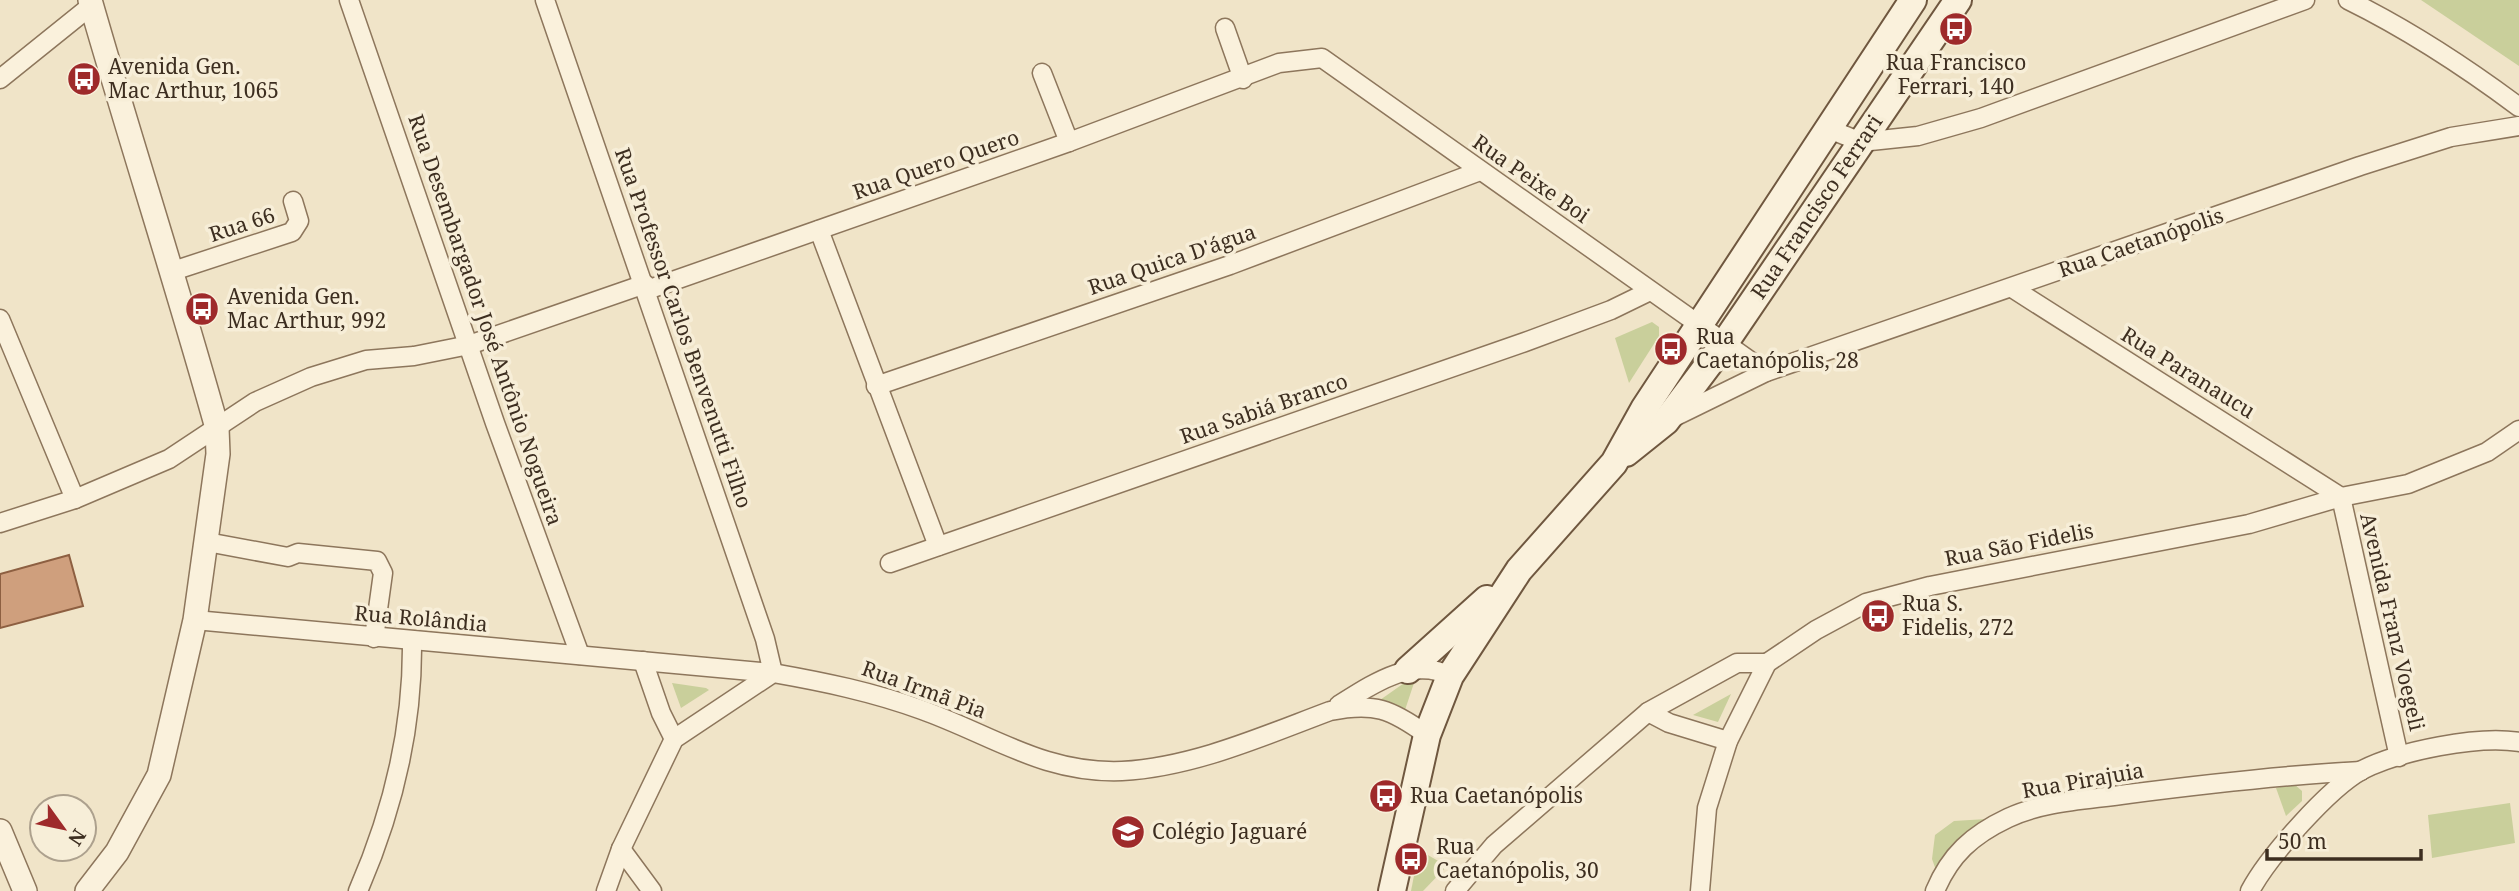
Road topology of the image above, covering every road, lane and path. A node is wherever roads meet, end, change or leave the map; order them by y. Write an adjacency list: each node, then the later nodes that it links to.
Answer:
1 (349, 0): 28 (street, Rua Desembargador José Antônio Nogueira)
2 (545, 0): 22 (street, Rua Professor Carlos Benvenutti Filho)
3 (1913, 0): 15 (main road, Rua Francisco Ferrari)
4 (1958, 0): 17 (main road, Rua Francisco Ferrari)
5 (2305, 0): 17 (street)
6 (2348, 0): 13 (street)
7 (91, 2): 11 (street); 21 (street)
8 (1225, 28): 12 (street)
9 (1338, 67): 12 (street, Rua Quero Quero); 18 (street, Rua Peixe Boi)
10 (1042, 73): 16 (street)
11 (0, 79)
12 (1243, 79): 16 (street, Rua Quero Quero)
13 (2519, 107)
14 (2519, 126): 23 (street, Rua Caetanópolis)
15 (1829, 129): 17 (street); 26 (main road, Rua Francisco Ferrari)
16 (1069, 142): 20 (street, Rua Quero Quero)
17 (1861, 142): 27 (main road, Rua Francisco Ferrari)
18 (1480, 172): 24 (street, Rua Peixe Boi); 30 (street, Rua Quica D'água)
19 (293, 201): 21 (street, Rua 66)
20 (819, 230): 22 (street, Rua Quero Quero); 30 (street)
21 (173, 271): 32 (street)
22 (646, 287): 28 (street, Rua Quero Quero); 49 (street, Rua Professor Carlos Benvenutti Filho)
23 (2012, 288): 29 (street, Rua Caetanópolis); 35 (street, Rua Paranaucu)
24 (1650, 291): 26 (street, Rua Peixe Boi); 39 (street, Rua Sabiá Branco)
25 (0, 319): 36 (street)
26 (1700, 326): 27 (street); 34 (main road, Rua Caetanópolis)
27 (1724, 344): 29 (street); 31 (main road, Rua Caetanópolis)
28 (469, 345): 32 (street, Rua Quero Quero); 45 (street, Rua Desembargador José Antônio Nogueira)
29 (1766, 372): 31 (street, Rua Caetanópolis)
30 (876, 386): 39 (street)
31 (1666, 421): 34 (main road, Rua Caetanópolis)
32 (216, 428): 36 (street, Rua Quero Quero); 38 (street)
33 (2519, 430): 35 (street, Rua São Fidelis)
34 (1614, 463): 41 (main road, Rua Caetanópolis)
35 (2341, 497): 47 (street, Rua São Fidelis); 57 (street, Avenida Franz Voegeli)
36 (75, 499): 37 (street, Rua Quero Quero)
37 (0, 523)
38 (207, 542): 42 (street); 43 (street)
39 (938, 546): 40 (street, Rua Sabiá Branco)
40 (890, 563)
41 (1519, 570): 48 (main road); 50 (main road, Rua Caetanópolis)
42 (195, 620): 43 (street, Rua Rolândia); 62 (street)
43 (374, 638): 44 (street, Rua Rolândia)
44 (412, 641): 45 (street, Rua Rolândia); 63 (street)
45 (580, 655): 46 (street, Rua Rolândia)
46 (643, 661): 49 (street, Rua Rolândia); 55 (street)
47 (1767, 663): 52 (street); 56 (street, Rua São Fidelis)
48 (1408, 670): 50 (street, Rua Irmã Pia); 51 (street, Rua Irmã Pia)
49 (773, 673): 51 (street, Rua Irmã Pia); 55 (street)
50 (1450, 676): 53 (main road, Rua Caetanópolis)
51 (1330, 711): 53 (street, Rua Irmã Pia)
52 (1648, 712): 56 (street); 67 (street)
53 (1427, 735): 66 (main road, Rua Caetanópolis)
54 (2514, 737): 57 (street)
55 (674, 739): 60 (street)
56 (1728, 741): 68 (street, Rua São Fidelis)
57 (2399, 757): 58 (street)
58 (2361, 771): 69 (street, Rua Pirajuia); 70 (street)
59 (0, 831): 61 (street)
60 (621, 849): 64 (street); 65 (street)
61 (25, 891)
62 (88, 891)
63 (358, 891)
64 (606, 891)
65 (652, 891)
66 (1392, 891)
67 (1455, 891)
68 (1700, 891)
69 (1934, 891)
70 (2250, 891)

